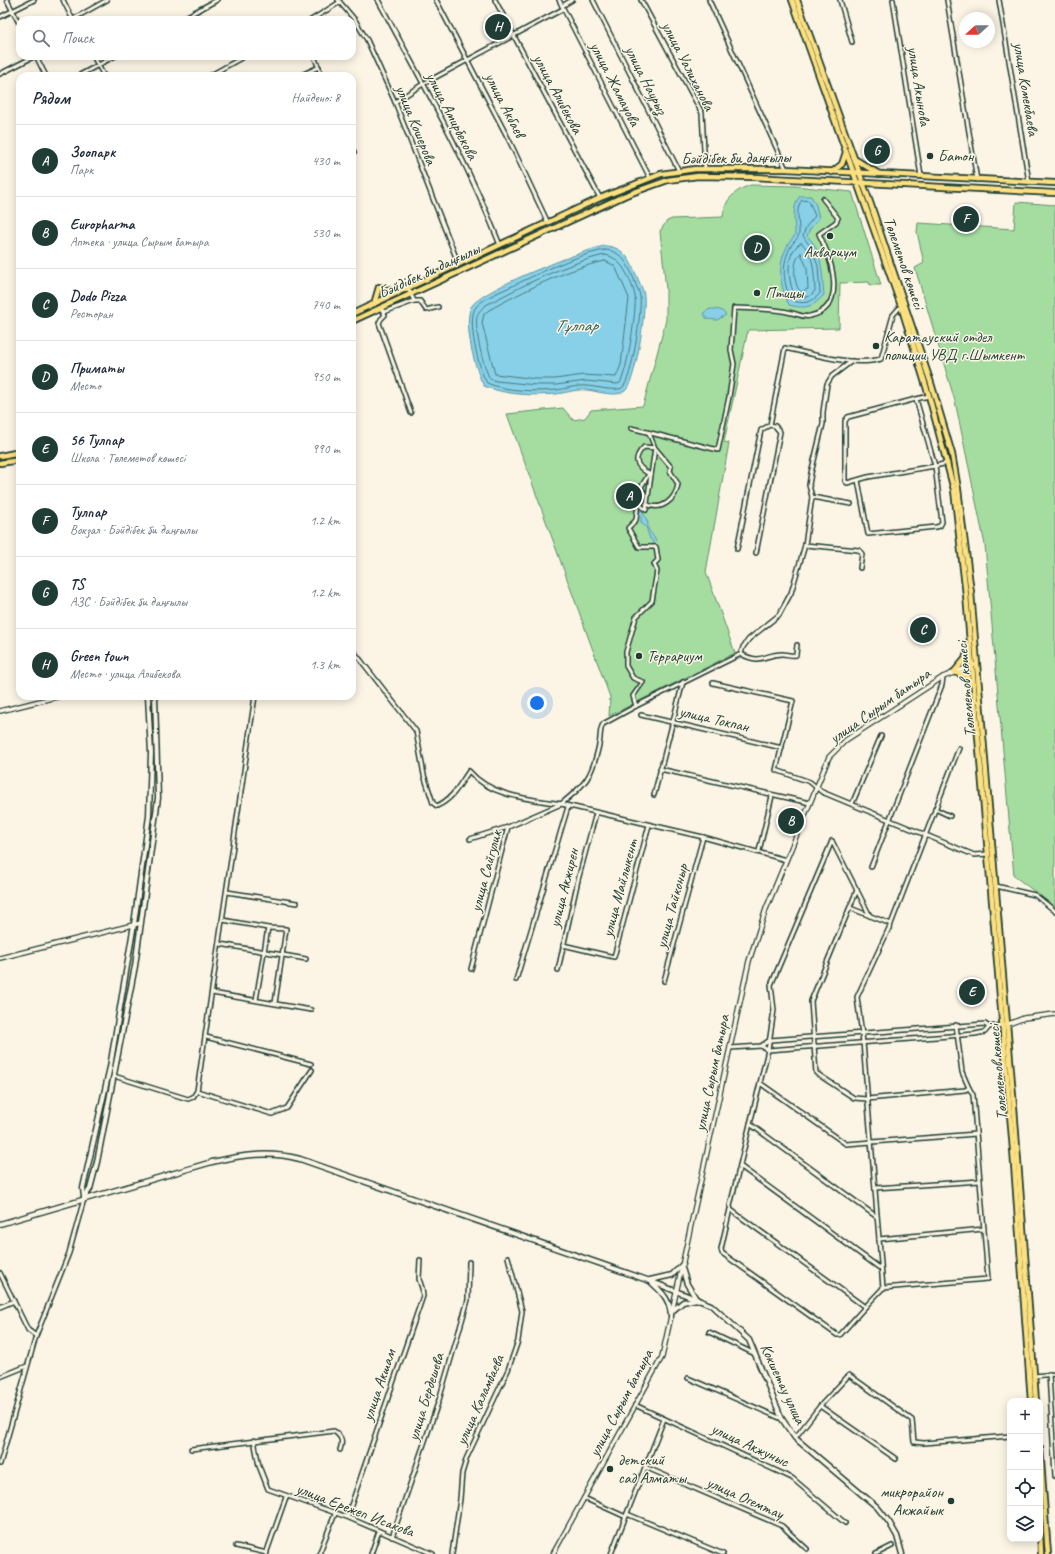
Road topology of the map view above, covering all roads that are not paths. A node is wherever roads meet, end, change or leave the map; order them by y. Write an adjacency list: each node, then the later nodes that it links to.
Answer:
1 (7, 0): 22 (street)
2 (34, 0): 22 (street)
3 (63, 0): 24 (street)
4 (107, 0): 25 (street)
5 (216, 0): 26 (street)
6 (378, 0): 49 (street, улица Амирбекова)
7 (436, 0): 33 (street, улица Акбаев)
8 (495, 0): 31 (street, улица Алибекова)
9 (559, 0): 21 (street, улица Жамауова)
10 (572, 0): 21 (street)
11 (593, 0): 55 (street, улица Наурыз)
12 (640, 0): 53 (street, улица Уалиханова)
13 (709, 0): 54 (street)
14 (792, 0): 51 (main road, Төлеметов көшесі)
15 (798, 0): 52 (main road, Төлеметов көшесі)
16 (840, 0): 32 (street)
17 (893, 0): 60 (street, улица Акынова)
18 (947, 0): 63 (street)
19 (999, 0): 64 (street, улица Комекбаева)
20 (339, 1): 27 (street); 28 (street, улица Кошерова)
21 (562, 7): 31 (street); 61 (street, улица Жамауова)
22 (13, 10): 23 (street); 29 (street)
23 (16, 16)
24 (71, 16)
25 (78, 16)
26 (187, 16)
27 (317, 16)
28 (352, 16)
29 (0, 17)
30 (356, 22): 50 (street, улица Кошерова)
31 (513, 36): 33 (street); 70 (street, улица Алибекова)
32 (852, 42)
33 (468, 59): 49 (street); 72 (street, улица Акбаев)
34 (27, 60): 48 (street)
35 (37, 60): 42 (street)
36 (95, 60): 40 (street)
37 (107, 60): 40 (street)
38 (238, 60): 45 (street)
39 (316, 60): 41 (street)
40 (98, 65): 43 (street); 44 (street)
41 (319, 67): 46 (street); 47 (street)
42 (44, 72)
43 (85, 72)
44 (102, 72)
45 (216, 72)
46 (308, 72)
47 (321, 72)
48 (0, 74)
49 (423, 84): 50 (street); 73 (street, улица Амирбекова)
50 (394, 102): 74 (street, улица Кошерова)
51 (846, 152): 56 (main road); 57 (main road, Төлеметов көшесі)
52 (855, 160): 58 (main road, Төлеметов көшесі); 59 (main road)
53 (705, 169): 54 (main road, Бәйдібек би даңғылы); 55 (main road, Бәйдібек би даңғылы)
54 (786, 169): 56 (main road, Бәйдібек би даңғылы)
55 (679, 171): 61 (main road, Бәйдібек би даңғылы)
56 (831, 172): 57 (main road, Бәйдібек би даңғылы)
57 (854, 173): 58 (main road, Бәйдібек би даңғылы); 65 (main road, Төлеметов көшесі)
58 (860, 174): 59 (main road, Бәйдібек би даңғылы); 66 (main road, Төлеметов көшесі)
59 (880, 175): 60 (main road, Бәйдібек би даңғылы)
60 (922, 176): 62 (main road, Бәйдібек би даңғылы)
61 (650, 178): 70 (main road, Бәйдібек би даңғылы)
62 (953, 178): 63 (main road, Бәйдібек би даңғылы); 68 (main road)
63 (977, 180): 64 (main road, Бәйдібек би даңғылы)
64 (1029, 182): 67 (main road, Бәйдібек би даңғылы)
65 (857, 183): 66 (main road, Бәйдібек би даңғылы); 75 (main road, Бәйдібек би даңғылы); 81 (main road, Төлеметов көшесі)
66 (863, 183): 68 (main road, Бәйдібек би даңғылы); 114 (main road, Төлеметов көшесі)
67 (1055, 183)
68 (953, 187): 69 (main road, Бәйдібек би даңғылы)
69 (1055, 193)
70 (600, 198): 72 (main road, Бәйдібек би даңғылы)
71 (823, 199): 93 (street)
72 (548, 223): 73 (main road, Бәйдібек би даңғылы)
73 (500, 245): 74 (main road, Бәйдібек би даңғылы)
74 (459, 265): 75 (main road); 76 (main road, Бәйдібек би даңғылы)
75 (462, 270): 78 (main road, Бәйдібек би даңғылы)
76 (408, 288): 77 (main road, Бәйдібек би даңғылы); 78 (street)
77 (398, 293): 80 (main road, Бәйдібек би даңғылы); 80 (main road)
78 (411, 294): 79 (street); 83 (main road, Бәйдібек би даңғылы)
79 (414, 301): 82 (street); 85 (street)
80 (374, 304): 84 (main road, Бәйдібек би даңғылы)
81 (901, 306): 87 (street); 88 (main road, Төлеметов көшесі)
82 (438, 307)
83 (381, 308): 85 (street); 86 (main road, Бәйдібек би даңғылы)
84 (356, 312)
85 (384, 312): 90 (street)
86 (356, 319)
87 (852, 361): 91 (street); 102 (street)
88 (929, 396): 89 (street); 98 (main road, Төлеметов көшесі)
89 (916, 399): 100 (street); 101 (street)
90 (411, 413)
91 (770, 425): 107 (street); 108 (street)
92 (631, 428): 93 (street)
93 (649, 433): 94 (street)
94 (655, 448): 103 (street); 104 (street); 104 (street)
95 (16, 453): 96 (main road)
96 (0, 456)
97 (16, 461): 99 (main road)
98 (948, 463): 100 (street); 110 (main road, Төлеметов көшесі)
99 (0, 464)
100 (936, 466): 101 (street); 101 (street)
101 (858, 480)
102 (812, 497): 105 (street); 106 (street)
103 (638, 503): 104 (street); 125 (street)
104 (646, 504)
105 (851, 504)
106 (805, 545): 109 (street); 113 (street)
107 (737, 549)
108 (756, 553)
109 (860, 568)
110 (970, 644): 115 (main road, Төлеметов көшесі); 116 (main road)
111 (797, 645): 113 (street)
112 (356, 654): 136 (street)
113 (741, 654): 118 (street, улица Сайгулик)
114 (977, 664): 115 (street, улица Сырым батыра); 153 (main road, Төлеметов көшесі)
115 (972, 666): 116 (street, улица Сырым батыра); 120 (main road, Төлеметов көшесі)
116 (954, 672): 117 (street, улица Сырым батыра); 120 (main road)
117 (943, 677): 133 (street, улица Сырым батыра); 143 (street)
118 (683, 682): 125 (street, улица Сайгулик); 128 (street)
119 (713, 683): 130 (street)
120 (974, 685): 150 (main road, Төлеметов көшесі)
121 (44, 700): 126 (street)
122 (148, 700): 162 (main road)
123 (155, 700): 161 (main road)
124 (254, 700): 155 (street)
125 (636, 706): 136 (street, улица Сайгулик)
126 (0, 711)
127 (641, 715): 128 (street, улица Токпан)
128 (673, 722): 130 (street, улица Токпан); 132 (street)
129 (881, 736): 138 (street)
130 (782, 748): 133 (street)
131 (959, 748): 140 (street)
132 (660, 769): 134 (street); 135 (street)
133 (817, 788): 137 (street, улица Сырым батыра); 138 (street)
134 (654, 795)
135 (772, 796): 137 (street); 149 (street)
136 (561, 804): 139 (street); 145 (street, улица Сайгулик)
137 (810, 804): 151 (street, улица Сырым батыра)
138 (852, 804): 143 (street)
139 (568, 807): 141 (street); 174 (street)
140 (935, 809): 142 (street); 146 (street)
141 (596, 812): 144 (street); 166 (street, улица Акжирен)
142 (950, 816)
143 (888, 820): 146 (street); 152 (street)
144 (648, 825): 147 (street); 166 (street, улица Майлыкент)
145 (508, 827): 148 (street); 172 (street, улица Сайгулик)
146 (925, 835): 150 (street); 163 (street)
147 (703, 836): 149 (street); 175 (street, улица Тайконыр)
148 (470, 839)
149 (759, 851): 151 (street)
150 (988, 854): 169 (main road, Төлеметов көшесі)
151 (786, 860): 192 (street, улица Сырым батыра)
152 (871, 868)
153 (996, 886): 158 (street); 169 (main road, Төлеметов көшесі)
154 (857, 890): 157 (street); 159 (street); 188 (street)
155 (227, 892): 156 (street); 160 (street)
156 (297, 903)
157 (850, 908): 159 (street); 187 (street)
158 (1055, 911)
159 (870, 916): 163 (street)
160 (223, 920): 164 (street); 165 (street)
161 (141, 923): 162 (street); 196 (main road)
162 (134, 924): 170 (street); 207 (main road)
163 (890, 924): 184 (street)
164 (268, 928): 167 (street); 168 (street)
165 (220, 944): 167 (street); 176 (street)
166 (563, 945): 173 (street, улица Акжирен)
167 (264, 951): 168 (street); 177 (street)
168 (282, 954): 171 (street); 178 (street)
169 (999, 954): 181 (main road, Төлеметов көшесі)
170 (0, 958)
171 (306, 959)
172 (471, 969)
173 (558, 970)
174 (516, 980)
175 (664, 981)
176 (212, 993): 177 (street); 186 (street)
177 (256, 1000): 178 (street)
178 (275, 1004): 179 (street)
179 (311, 1010)
180 (1055, 1014): 181 (street)
181 (1005, 1025): 183 (street); 233 (main road, Төлеметов көшесі); 236 (main road, Төлеметов көшесі)
182 (956, 1026): 183 (street); 184 (street); 185 (street)
183 (989, 1027): 185 (street)
184 (862, 1032): 187 (street); 189 (street)
185 (957, 1035): 189 (street); 198 (street)
186 (206, 1037): 194 (street); 199 (street)
187 (813, 1037): 188 (street); 191 (street)
188 (770, 1040): 190 (street); 193 (street)
189 (863, 1042): 191 (street); 200 (street)
190 (761, 1046): 192 (street); 193 (street)
191 (813, 1047): 193 (street); 200 (street)
192 (730, 1048): 216 (street, улица Сырым батыра)
193 (768, 1050): 197 (street)
194 (311, 1064)
195 (312, 1070): 199 (street)
196 (114, 1076): 199 (street); 207 (main road)
197 (760, 1083): 201 (street); 203 (street)
198 (969, 1088): 200 (street); 202 (street)
199 (197, 1091)
200 (867, 1099): 203 (street)
201 (750, 1124): 204 (street); 209 (street)
202 (976, 1134): 203 (street); 205 (street)
203 (871, 1143): 206 (street)
204 (740, 1166): 208 (street); 217 (street)
205 (980, 1181): 206 (street); 211 (street)
206 (875, 1188): 209 (street)
207 (84, 1199): 210 (main road, Кокшетау улица); 219 (main road, Кокшетау улица); 228 (street)
208 (730, 1208): 224 (street); 224 (street)
209 (877, 1217): 212 (street)
210 (0, 1224)
211 (984, 1229): 212 (street); 220 (street)
212 (879, 1239): 217 (street)
213 (508, 1257): 269 (street, улица Каламбаева)
214 (420, 1260): 257 (street, улица Акшам)
215 (469, 1262): 260 (street, улица Бердешева)
216 (682, 1266): 219 (main road); 221 (street, улица Сырым батыра); 222 (main road)
217 (882, 1269): 220 (street)
218 (0, 1273): 223 (street)
219 (649, 1280): 221 (main road, Кокшетау улица); 226 (main road)
220 (883, 1288): 224 (street)
221 (676, 1291): 222 (main road, Кокшетау улица); 226 (street, улица Сырым батыра)
222 (697, 1298): 226 (main road); 229 (main road, Кокшетау улица)
223 (14, 1301): 225 (street); 228 (street)
224 (865, 1307)
225 (0, 1308)
226 (671, 1314): 239 (street, улица Сырым батыра)
227 (709, 1332): 229 (street)
228 (36, 1336): 230 (street)
229 (757, 1355): 242 (main road, Кокшетау улица)
230 (27, 1366): 234 (street); 249 (street)
231 (1049, 1374): 232 (street); 233 (street); 252 (street)
232 (1055, 1374)
233 (1034, 1376): 236 (main road, Төлеметов көшесі)
234 (0, 1377)
235 (688, 1378): 242 (street)
236 (1033, 1388): 237 (main road, Төлеметов көшесі); 238 (main road, Төлеметов көшесі)
237 (1031, 1398)
238 (1035, 1398)
239 (635, 1405): 241 (street, улица Акжуныс); 254 (street, улица Сырым батыра)
240 (820, 1406): 243 (street); 244 (street); 248 (street)
241 (664, 1419): 250 (street); 258 (street, улица Акжуныс)
242 (782, 1419): 244 (main road, Кокшетау улица)
243 (1007, 1436)
244 (795, 1438): 274 (main road, Кокшетау улица)
245 (254, 1440): 246 (street); 247 (street); 253 (street, улица Ережеп Исакова)
246 (191, 1449)
247 (340, 1450)
248 (896, 1459)
249 (0, 1464)
250 (645, 1467): 256 (street); 264 (street, улица Огемтау)
251 (1042, 1470): 276 (main road)
252 (1055, 1476)
253 (286, 1497): 255 (street, улица Ережеп Исакова); 265 (street)
254 (584, 1498): 256 (street); 270 (street, улица Сырым батыра)
255 (335, 1514): 257 (street, улица Ережеп Исакова); 266 (street)
256 (626, 1515): 271 (street); 272 (street)
257 (347, 1518): 259 (street, улица Ережеп Исакова)
258 (845, 1524)
259 (379, 1531): 260 (street, улица Ережеп Исакова); 267 (street)
260 (392, 1537): 268 (street, улица Ережеп Исакова)
261 (1040, 1542): 275 (main road)
262 (236, 1546): 265 (street)
263 (892, 1546): 273 (street)
264 (807, 1549)
265 (266, 1553)
266 (319, 1554)
267 (371, 1554)
268 (433, 1554)
269 (452, 1554)
270 (553, 1554)
271 (611, 1554)
272 (723, 1554)
273 (876, 1554)
274 (902, 1554)
275 (1041, 1554)
276 (1048, 1554)

